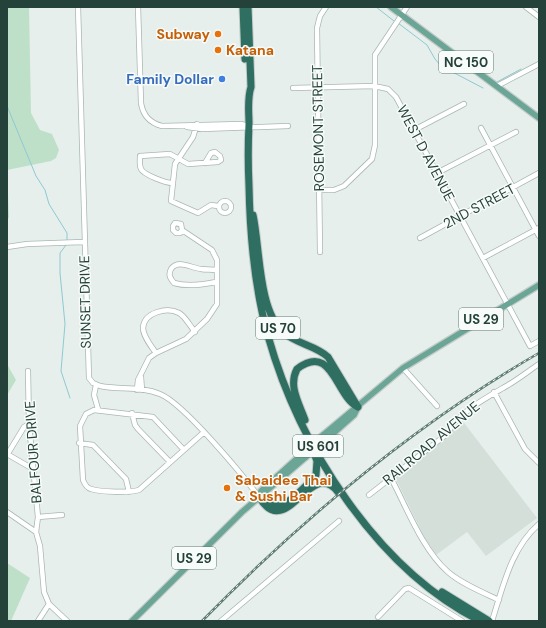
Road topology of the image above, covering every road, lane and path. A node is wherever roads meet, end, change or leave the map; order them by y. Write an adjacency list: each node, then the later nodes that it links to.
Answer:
1 (78, 7): 40 (street, SUNSET DRIVE)
2 (138, 7): 19 (street)
3 (243, 7): 16 (highway, US 70)
4 (248, 7): 16 (highway, US 70)
5 (326, 7): 14 (street, ROSEMONT STREET)
6 (391, 7): 9 (main road, NC 150)
7 (407, 7): 9 (street)
8 (526, 7): 10 (street)
9 (402, 14): 12 (street); 13 (main road, NC 150)
10 (539, 17)
11 (539, 64): 13 (street)
12 (374, 86): 14 (street, WEST D AVENUE); 23 (street, WEST D AVENUE); 32 (street)
13 (497, 86): 18 (main road, NC 150)
14 (318, 87): 15 (street, WEST D AVENUE); 32 (street, ROSEMONT STREET)
15 (293, 88)
16 (249, 94): 21 (highway, US 70)
17 (464, 104): 23 (street)
18 (539, 118)
19 (197, 126): 21 (street); 26 (street)
20 (288, 126): 21 (street)
21 (249, 127): 34 (highway, US 70); 61 (highway, US 70)
22 (481, 128): 25 (street)
23 (414, 130): 28 (street, WEST D AVENUE)
24 (516, 132): 25 (street)
25 (490, 145): 28 (street); 31 (street)
26 (178, 158): 27 (street); 30 (street); 30 (street)
27 (205, 163)
28 (437, 173): 35 (street, WEST D AVENUE)
29 (539, 173): 31 (street, 2ND STREET)
30 (172, 183): 33 (street)
31 (513, 187): 35 (street, 2ND STREET); 36 (street)
32 (319, 190): 42 (street, ROSEMONT STREET)
33 (218, 206)
34 (253, 215): 58 (highway, US 70); 61 (highway, US 601)
35 (460, 215): 39 (street, 2ND STREET); 43 (street, WEST D AVENUE)
36 (537, 229): 38 (street); 43 (street)
37 (182, 230): 44 (street)
38 (539, 236)
39 (420, 238)
40 (84, 242): 41 (street); 54 (street, SUNSET DRIVE)
41 (7, 247)
42 (320, 252)
43 (483, 258): 47 (street, WEST D AVENUE)
44 (216, 270): 45 (street); 45 (street)
45 (216, 282): 48 (street)
46 (539, 285): 47 (main road, US 29)
47 (507, 303): 49 (street, WEST D AVENUE); 52 (main road, US 29)
48 (195, 332): 50 (street); 50 (street)
49 (539, 341)
50 (156, 353): 55 (street)
51 (539, 364): 56 (street, RAILROAD AVENUE)
52 (403, 368): 57 (street); 58 (main road, US 29)
53 (28, 371): 62 (street, BALFOUR DRIVE)
54 (96, 385): 55 (street); 59 (street)
55 (140, 390): 63 (street)
56 (494, 392): 68 (street); 70 (street, RAILROAD AVENUE)
57 (437, 406)
58 (358, 407): 61 (highway); 73 (main road, US 29, bridge)
59 (98, 409): 60 (street); 64 (street)
60 (132, 413): 65 (street); 67 (street)
61 (304, 423): 73 (highway, US 70); 79 (highway, US 601); 90 (highway, US 601)
62 (29, 424): 66 (street); 69 (street, BALFOUR DRIVE)
63 (203, 432): 65 (street); 73 (street)
64 (79, 443): 71 (street); 71 (street)
65 (184, 450): 67 (street)
66 (7, 455): 69 (street)
67 (170, 462): 71 (street)
68 (539, 463)
69 (33, 469): 76 (street, BALFOUR DRIVE)
70 (391, 478): 72 (street, RAILROAD AVENUE); 81 (street)
71 (129, 492)
72 (369, 495)
73 (259, 497): 79 (highway); 86 (main road, US 29)
74 (7, 512): 80 (street)
75 (62, 515): 76 (street)
76 (38, 517): 80 (street, BALFOUR DRIVE)
77 (339, 521): 87 (street)
78 (539, 524): 81 (street)
79 (369, 528): 89 (highway, US 601)
80 (36, 532): 82 (street)
81 (499, 600): 90 (street)
82 (49, 604): 84 (street); 85 (street)
83 (378, 617): 88 (street)
84 (38, 621)
85 (67, 621)
86 (132, 621)
87 (221, 621)
88 (462, 621)
89 (480, 621)
90 (490, 621)

